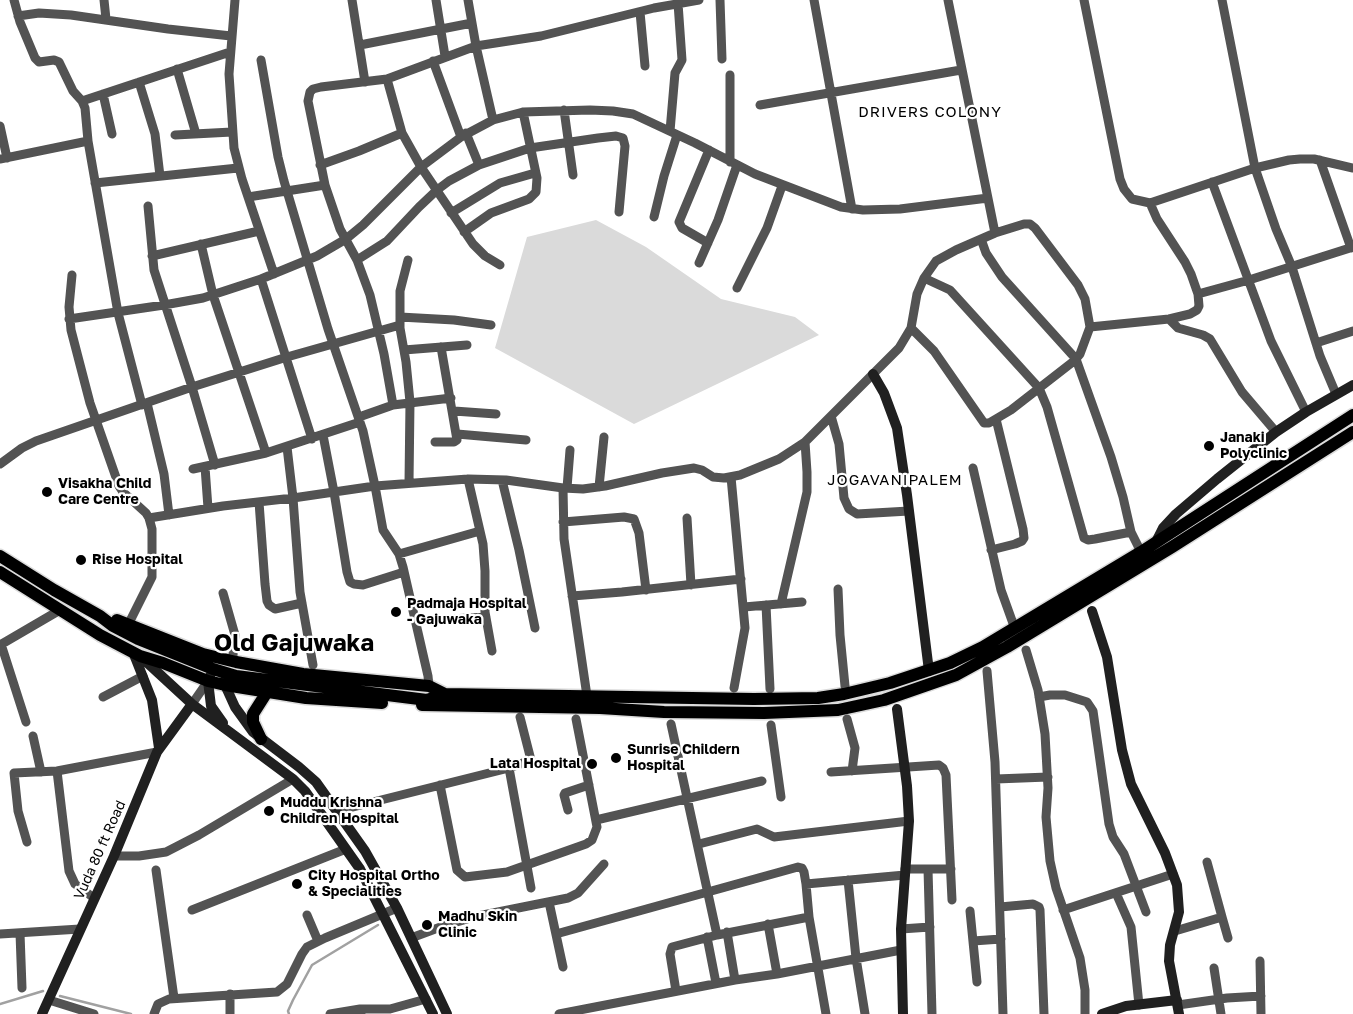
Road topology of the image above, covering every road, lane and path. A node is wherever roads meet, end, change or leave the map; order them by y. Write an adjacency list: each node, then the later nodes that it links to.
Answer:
1 (14, 0): 15 (street)
2 (104, 0): 16 (street)
3 (235, 0): 19 (street)
4 (352, 0): 20 (street)
5 (436, 0): 18 (street)
6 (468, 0): 17 (street)
7 (699, 0): 13 (street)
8 (720, 0): 24 (street)
9 (814, 0): 34 (street)
10 (948, 0): 29 (street)
11 (1084, 0): 73 (street)
12 (1222, 0): 60 (street)
13 (678, 3): 14 (street); 44 (street)
14 (640, 12): 21 (street); 27 (street)
15 (18, 16): 16 (street); 36 (street)
16 (106, 20): 19 (street)
17 (472, 23): 18 (street); 21 (street)
18 (441, 29): 20 (street); 23 (street)
19 (231, 36): 22 (street)
20 (360, 45): 33 (street)
21 (476, 46): 23 (street); 40 (street)
22 (230, 52): 28 (street); 42 (street)
23 (445, 56): 26 (street)
24 (722, 59)
25 (261, 60): 70 (street)
26 (433, 61): 31 (street); 48 (street)
27 (645, 66)
28 (178, 69): 32 (street); 46 (street)
29 (961, 70): 34 (street); 72 (street)
30 (730, 75): 55 (street)
31 (387, 79): 33 (street); 43 (street)
32 (139, 82): 35 (street); 64 (street)
33 (365, 82): 56 (street)
34 (830, 93): 37 (street); 75 (street)
35 (104, 94): 36 (street); 45 (street)
36 (82, 101): 49 (street)
37 (760, 105)
38 (564, 110): 39 (street); 44 (street); 50 (street)
39 (523, 112): 40 (street); 51 (street)
40 (493, 120): 48 (street)
41 (0, 126): 53 (street)
42 (232, 132): 46 (street); 59 (street)
43 (402, 132): 56 (street); 58 (street)
44 (673, 133): 52 (street); 78 (street)
45 (112, 134)
46 (196, 134): 47 (street)
47 (175, 135)
48 (463, 135): 57 (street); 58 (street)
49 (88, 141): 53 (street); 66 (street)
50 (569, 142): 51 (street); 63 (street); 76 (street)
51 (530, 148): 57 (street); 62 (street)
52 (709, 150): 55 (street); 84 (street)
53 (3, 159)
54 (1320, 160): 60 (street); 61 (street); 86 (street)
55 (734, 163): 68 (street); 84 (street)
56 (320, 165): 67 (street)
57 (479, 165): 69 (street)
58 (421, 167): 69 (street); 82 (street)
59 (238, 168): 64 (street); 71 (street)
60 (1255, 168): 65 (street); 93 (street)
61 (1353, 168)
62 (535, 173): 77 (street); 80 (street)
63 (573, 175)
64 (160, 176): 66 (street)
65 (1212, 182): 73 (street); 98 (street)
66 (94, 183): 103 (street)
67 (325, 185): 70 (street); 82 (street)
68 (782, 186): 75 (street); 99 (street)
69 (437, 190): 77 (street); 89 (street)
70 (287, 191): 71 (street); 88 (street)
71 (248, 197): 79 (street)
72 (988, 198): 75 (street); 81 (street)
73 (1150, 202): 100 (street)
74 (148, 206): 87 (street)
75 (852, 209)
76 (619, 212)
77 (452, 213): 80 (street)
78 (654, 217)
79 (259, 231): 85 (street); 94 (street)
80 (464, 232): 92 (street)
81 (995, 233): 83 (street); 108 (street)
82 (346, 239): 88 (street); 89 (street)
83 (981, 239): 96 (street); 118 (street)
84 (708, 243): 91 (street)
85 (201, 244): 87 (street); 101 (street)
86 (1352, 247): 93 (street)
87 (152, 256): 102 (street)
88 (307, 260): 94 (street); 112 (street)
89 (357, 260): 110 (street)
90 (408, 260): 106 (street)
91 (699, 263)
92 (500, 265)
93 (1292, 267): 98 (street); 113 (street)
94 (274, 274): 97 (street)
95 (72, 275): 104 (street)
96 (924, 278): 109 (street); 123 (street)
97 (261, 280): 101 (street); 117 (street)
98 (1249, 280): 100 (street); 130 (street)
99 (737, 288)
100 (1198, 294): 105 (street)
101 (213, 295): 102 (street); 119 (street)
102 (164, 305): 103 (street); 122 (street)
103 (118, 312): 104 (street); 127 (street)
104 (69, 319): 135 (street)
105 (1169, 319): 108 (street); 137 (street)
106 (400, 321): 107 (street); 110 (street); 116 (street)
107 (491, 325)
108 (1090, 326): 118 (street)
109 (911, 328): 120 (street); 134 (street)
110 (379, 331): 112 (street); 128 (street)
111 (1353, 331): 113 (street)
112 (333, 343): 117 (street); 136 (street)
113 (1316, 344): 124 (street)
114 (467, 345): 115 (street)
115 (441, 347): 116 (street); 125 (street)
116 (404, 350): 126 (street)
117 (287, 357): 119 (street); 142 (street)
118 (1076, 359): 123 (street); 171 (street)
119 (238, 372): 122 (street); 148 (street)
120 (873, 374): 133 (street); 165 (street)
121 (1353, 385): 124 (street)
122 (192, 387): 127 (street); 150 (street)
123 (1039, 388): 134 (street); 171 (street)
124 (1336, 394): 130 (street)
125 (451, 398): 126 (street); 129 (street)
126 (410, 402): 128 (street); 157 (street)
127 (145, 404): 135 (street); 166 (street)
128 (394, 405): 136 (street)
129 (454, 411): 131 (street); 139 (street)
130 (1306, 412): 137 (street)
131 (496, 414)
132 (1353, 415): 172 (main road)
133 (831, 416): 145 (street); 165 (street)
134 (996, 419): 173 (street)
135 (97, 420): 149 (street); 167 (street)
136 (360, 420): 140 (street); 158 (street)
137 (1276, 432): 172 (street)
138 (1353, 432): 217 (main road)
139 (457, 434): 143 (street); 144 (street)
140 (323, 435): 142 (street); 161 (street)
141 (604, 437): 159 (street)
142 (312, 439): 146 (street)
143 (526, 440)
144 (434, 442)
145 (805, 442): 154 (street); 187 (street)
146 (287, 447): 148 (street); 162 (street)
147 (570, 450): 160 (street)
148 (266, 453): 150 (street)
149 (0, 464)
150 (215, 465): 151 (street)
151 (205, 467): 153 (street); 164 (street)
152 (972, 468): 173 (street)
153 (194, 469)
154 (731, 476): 159 (street); 179 (street)
155 (468, 479): 156 (street); 157 (street); 170 (street)
156 (502, 480): 160 (street); 196 (street)
157 (410, 483): 158 (street)
158 (375, 486): 161 (street); 175 (street)
159 (599, 487): 160 (street)
160 (565, 488): 169 (street)
161 (334, 492): 162 (street); 178 (street)
162 (293, 498): 163 (street); 186 (street)
163 (259, 502): 164 (street); 186 (street)
164 (208, 508): 166 (street)
165 (909, 511): 205 (street)
166 (169, 515): 167 (street)
167 (149, 518): 194 (street)
168 (687, 518): 180 (street)
169 (563, 522): 182 (street); 184 (street)
170 (480, 531): 175 (street); 193 (street)
171 (1131, 532): 174 (street)
172 (1156, 542): 174 (main road)
173 (991, 550): 197 (street)
174 (1141, 552): 197 (main road)
175 (399, 554): 178 (street)
176 (0, 556): 192 (main road)
177 (0, 572): 190 (main road)
178 (404, 572): 195 (street)
179 (741, 579): 180 (street); 189 (street)
180 (691, 585): 182 (street)
181 (838, 589): 210 (street)
182 (646, 590): 184 (street)
183 (224, 593): 202 (street)
184 (572, 596): 214 (street)
185 (802, 602): 187 (street)
186 (302, 603): 204 (street)
187 (781, 604): 188 (street)
188 (766, 605): 189 (street); 212 (street)
189 (744, 607): 211 (street)
190 (60, 610): 198 (street); 201 (main road)
191 (1092, 612): 259 (street)
192 (100, 616): 203 (main road); 209 (main road)
193 (486, 617): 195 (street); 200 (street)
194 (131, 619)
195 (416, 621): 209 (street)
196 (535, 628)
197 (1015, 629): 205 (main road)
198 (0, 644): 223 (street)
199 (1026, 650): 216 (street)
200 (492, 651)
201 (137, 654): 203 (main road); 207 (street); 218 (street)
202 (233, 655)
203 (164, 656): 208 (main road)
204 (313, 666)
205 (929, 671): 214 (main road)
206 (987, 671): 238 (street)
207 (143, 676): 215 (street); 229 (street)
208 (218, 677): 213 (main road); 217 (main road); 218 (street); 226 (street); 228 (street)
209 (429, 686): 217 (main road)
210 (844, 686)
211 (734, 688)
212 (770, 689)
213 (267, 692): 217 (main road); 228 (main road)
214 (587, 696): 217 (main road)
215 (103, 697)
216 (1039, 697): 236 (street); 262 (street)
217 (451, 703)
218 (192, 704): 226 (street); 229 (street, Vuda 80 ft Road)
219 (897, 709): 231 (street)
220 (520, 717): 230 (street)
221 (576, 719): 240 (street)
222 (847, 719): 233 (street)
223 (26, 722)
224 (671, 724): 243 (street)
225 (771, 725): 242 (street)
226 (233, 735): 237 (street)
227 (33, 736): 234 (street)
228 (261, 739): 245 (street)
229 (158, 750): 232 (street); 251 (street, Vuda 80 ft Road)
230 (509, 768): 241 (street); 254 (street)
231 (905, 768): 233 (street); 247 (street); 256 (street)
232 (57, 771): 234 (street); 266 (street)
233 (852, 771): 235 (street)
234 (41, 772): 248 (street)
235 (831, 772)
236 (1048, 777): 238 (street); 272 (street)
237 (292, 779): 250 (street); 251 (street)
238 (996, 779): 269 (street)
239 (762, 781): 243 (street)
240 (589, 784): 244 (street); 246 (street)
241 (440, 785): 245 (street); 254 (street)
242 (781, 797)
243 (688, 798): 246 (street); 249 (street)
244 (568, 810)
245 (336, 811): 270 (street)
246 (596, 820): 254 (street)
247 (909, 821): 249 (street); 258 (street)
248 (27, 842)
249 (699, 844): 264 (street)
250 (346, 849): 271 (street); 275 (street)
251 (114, 856): 266 (street, Vuda 80 ft Road)
252 (1207, 862): 277 (street)
253 (604, 864): 268 (street)
254 (527, 866): 263 (street)
255 (928, 869): 256 (street); 258 (street); 281 (street)
256 (951, 869): 267 (street)
257 (156, 870): 309 (street)
258 (905, 872): 260 (street); 280 (street)
259 (1173, 874): 262 (street); 283 (street)
260 (848, 880): 261 (street); 296 (street)
261 (806, 884): 264 (street); 278 (street)
262 (1136, 886): 265 (street); 274 (street)
263 (531, 888)
264 (708, 892): 287 (street); 288 (street)
265 (1116, 892): 272 (street); 313 (street)
266 (94, 898): 282 (street, Vuda 80 ft Road)
267 (952, 900)
268 (549, 902): 287 (street); 290 (street)
269 (1000, 907): 292 (street); 329 (street)
270 (397, 908): 275 (street); 290 (street)
271 (192, 910)
272 (1063, 910): 330 (street)
273 (970, 911): 294 (street)
274 (1146, 912)
275 (384, 914): 293 (street); 310 (street)
276 (307, 915): 293 (street)
277 (1222, 916): 283 (street); 291 (street)
278 (809, 917): 279 (street); 298 (street)
279 (768, 924): 284 (street); 301 (street)
280 (901, 928): 281 (street); 295 (street)
281 (930, 928): 327 (street)
282 (80, 929): 285 (street); 312 (street, Vuda 80 ft Road)
283 (1175, 931): 314 (street)
284 (727, 932): 288 (street); 302 (street)
285 (20, 933): 286 (street); 305 (street)
286 (0, 934)
287 (556, 934): 299 (street)
288 (718, 934): 289 (street)
289 (707, 937): 304 (street); 306 (street)
290 (411, 938): 322 (street)
291 (1228, 938)
292 (1001, 939): 294 (street); 328 (street)
293 (318, 941): 307 (street)
294 (973, 941): 303 (street)
295 (901, 950): 296 (street); 326 (street)
296 (856, 958): 298 (street); 325 (street)
297 (1260, 961): 308 (street)
298 (818, 966): 301 (street); 324 (street)
299 (563, 967)
300 (1214, 968): 311 (street)
301 (777, 974): 302 (street)
302 (735, 980): 304 (street)
303 (977, 982)
304 (716, 983): 306 (street)
305 (22, 988)
306 (676, 992): 323 (street)
307 (230, 994): 309 (street); 319 (street)
308 (1261, 996): 311 (street); 333 (street)
309 (174, 998): 316 (street)
310 (426, 999): 315 (street); 321 (street)
311 (1219, 999): 314 (street); 332 (street)
312 (49, 1000): 317 (street, Vuda 80 ft Road); 318 (street)
313 (1139, 1005): 314 (street); 331 (street)
314 (1178, 1007)
315 (360, 1011): 320 (street)
316 (154, 1013)
317 (42, 1014)
318 (94, 1014)
319 (230, 1014)
320 (330, 1014)
321 (432, 1014)
322 (447, 1014)
323 (558, 1014)
324 (826, 1014)
325 (865, 1014)
326 (903, 1014)
327 (932, 1014)
328 (1003, 1014)
329 (1044, 1014)
330 (1085, 1014)
331 (1102, 1014)
332 (1221, 1014)
333 (1261, 1014)

